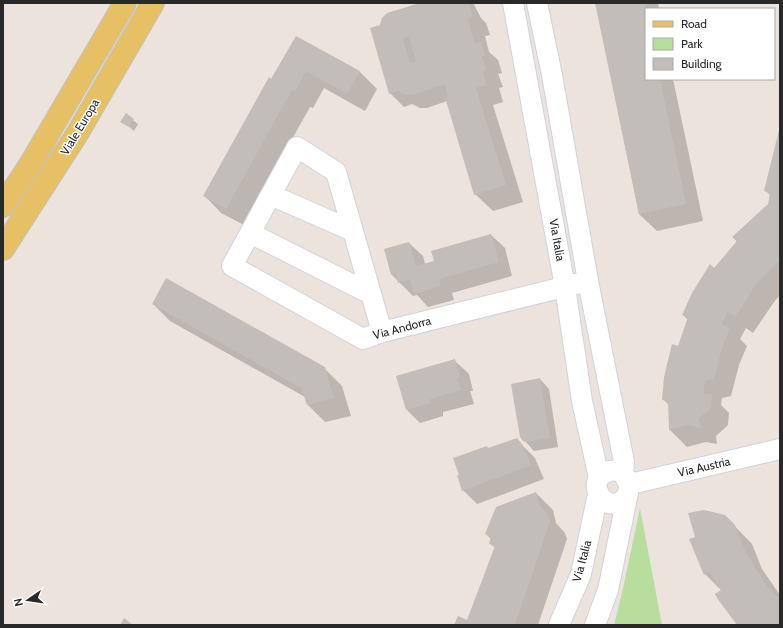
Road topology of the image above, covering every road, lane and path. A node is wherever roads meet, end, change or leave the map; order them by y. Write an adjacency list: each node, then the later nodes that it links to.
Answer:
1 (125, 3): 6 (main road, Viale Europa)
2 (152, 3): 9 (main road, Viale Europa)
3 (513, 3): 11 (street, Via Italia)
4 (537, 3): 10 (street, Via Italia)
5 (271, 195): 7 (street); 7 (street); 8 (street)
6 (3, 206)
7 (353, 231): 12 (street)
8 (250, 233): 12 (street); 13 (street, Via Andorra)
9 (3, 249)
10 (588, 281): 11 (street, Via Andorra); 15 (street, Via Italia)
11 (566, 287): 13 (street, Via Andorra); 16 (street, Via Italia)
12 (371, 294): 13 (street)
13 (382, 332)
14 (780, 449): 15 (street, Via Austria)
15 (627, 484): 16 (street); 16 (street); 18 (street, Via Italia)
16 (599, 486): 17 (street, Via Italia)
17 (559, 625)
18 (596, 625)

